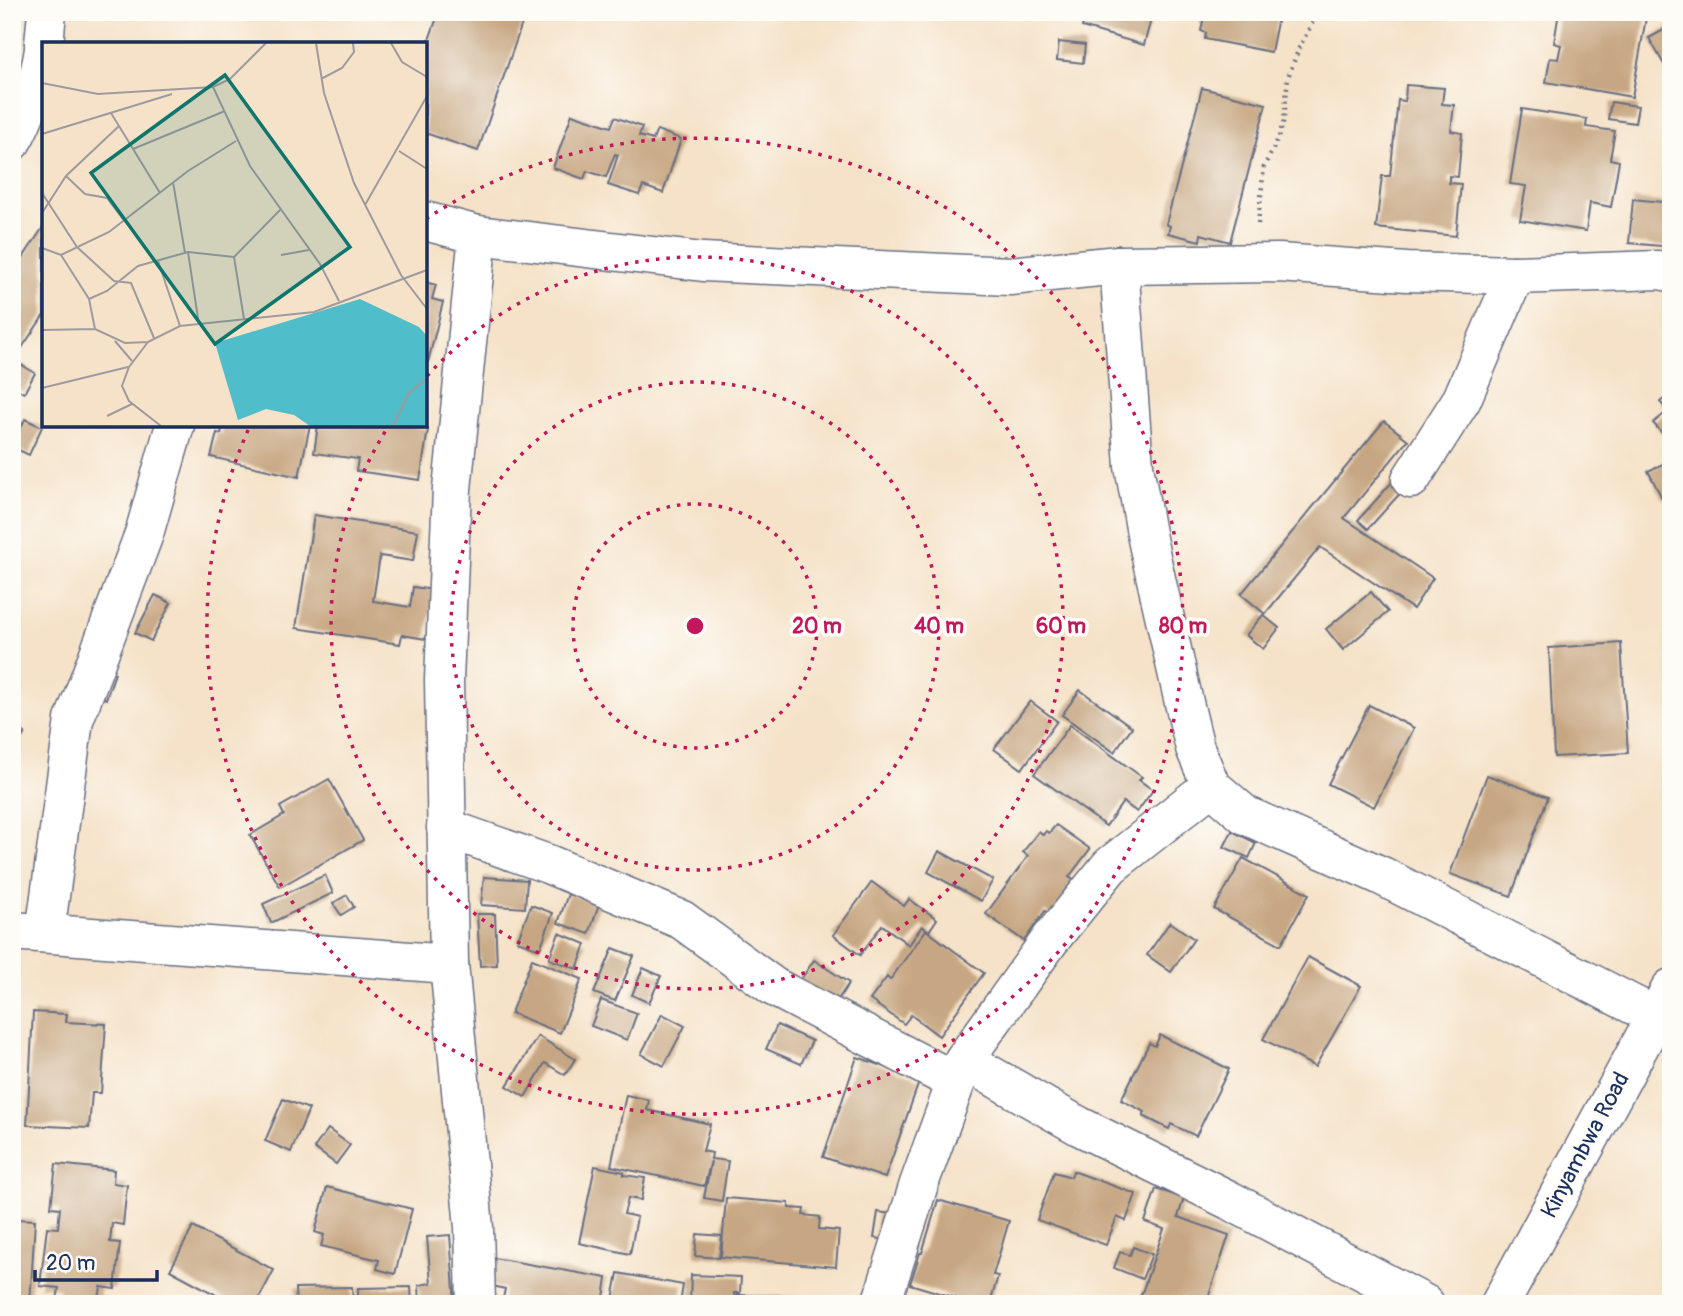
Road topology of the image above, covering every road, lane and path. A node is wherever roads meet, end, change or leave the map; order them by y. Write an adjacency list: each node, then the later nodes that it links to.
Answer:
1 (47, 12): 3 (street)
2 (1318, 12): 8 (path)
3 (44, 42)
4 (42, 66): 5 (street)
5 (25, 135)
6 (427, 222): 7 (street)
7 (478, 235): 9 (street); 15 (street)
8 (1253, 263): 9 (street); 11 (street)
9 (1119, 265): 14 (street)
10 (1671, 272): 11 (street)
11 (1515, 275): 13 (street)
12 (174, 427): 16 (street)
13 (1411, 479)
14 (1211, 786): 18 (street); 19 (street)
15 (446, 828): 17 (street); 19 (street)
16 (28, 932): 17 (street)
17 (449, 964): 21 (street)
18 (1663, 1002): 23 (street, Kinyambwa Road)
19 (960, 1071): 20 (street); 22 (street)
20 (888, 1302)
21 (476, 1304)
22 (1425, 1304)
23 (1500, 1304)

